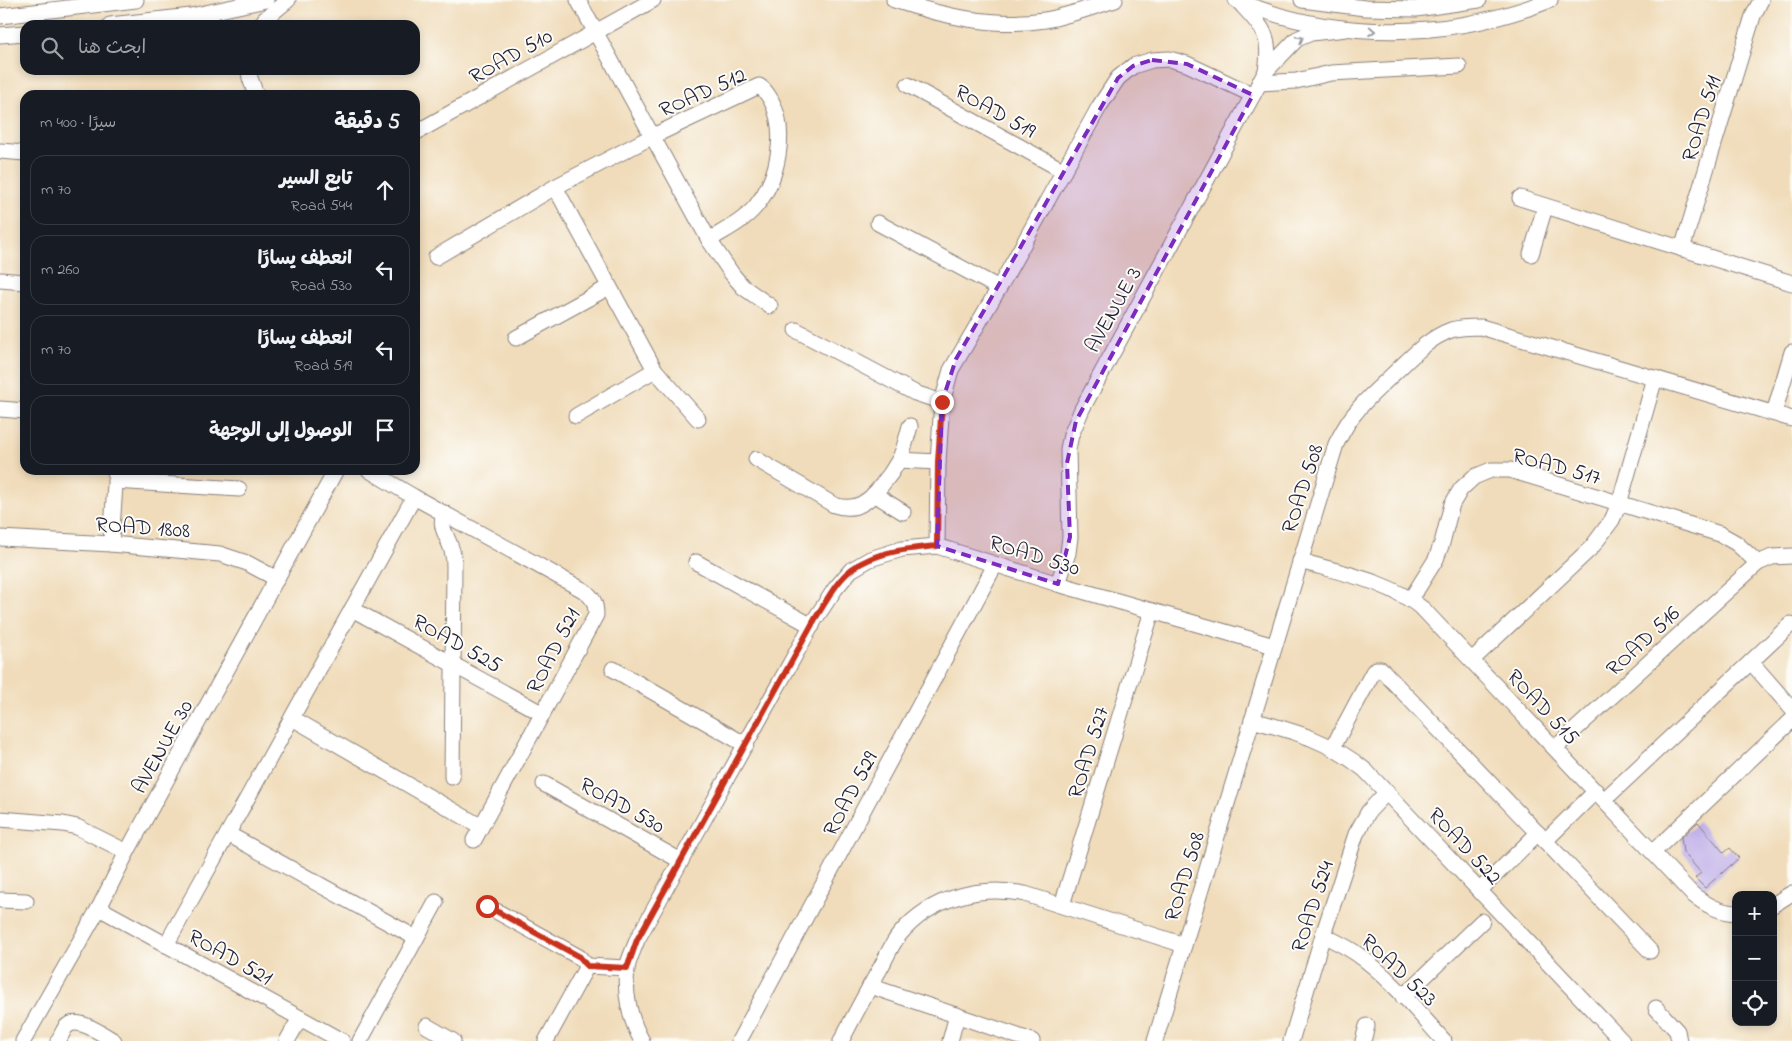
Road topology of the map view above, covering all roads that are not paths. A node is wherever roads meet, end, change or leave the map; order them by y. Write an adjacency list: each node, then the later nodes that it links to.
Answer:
1 (136, 0): 13 (street)
2 (266, 0): 15 (street)
3 (288, 0): 18 (street)
4 (578, 0): 20 (street, ROAD 512)
5 (653, 0): 20 (street, ROAD 510)
6 (894, 0): 7 (street)
7 (1115, 0)
8 (1304, 0): 9 (street)
9 (1479, 0)
10 (1550, 0): 19 (street, AVENUE 3, one-way to 10)
11 (1761, 0): 38 (street, ROAD 511)
12 (1237, 1): 19 (street, AVENUE 3); 25 (street, AVENUE 3)
13 (103, 2): 14 (street)
14 (0, 16)
15 (191, 16): 16 (street); 17 (street)
16 (155, 20)
17 (202, 20)
18 (264, 20)
19 (1346, 29): 25 (street, AVENUE 3, one-way to 19)
20 (594, 32): 28 (street, ROAD 510); 29 (street, ROAD 512)
21 (20, 33): 22 (street)
22 (0, 35)
23 (1459, 66): 25 (street)
24 (250, 75): 27 (street)
25 (1259, 83): 32 (street); 81 (street, AVENUE 3)
26 (908, 86): 32 (street, ROAD 519)
27 (255, 90)
28 (420, 130)
29 (654, 136): 33 (street, ROAD 512); 37 (street, ROAD 512); 37 (street, ROAD 512)
30 (0, 151): 31 (street)
31 (20, 153)
32 (1064, 171): 45 (street)
33 (555, 186): 40 (street, ROAD 512); 44 (street)
34 (1520, 198): 35 (street)
35 (1545, 207): 38 (street); 39 (street)
36 (878, 223): 45 (street)
37 (709, 240): 46 (street, ROAD 512)
38 (1682, 249): 43 (street)
39 (1531, 254)
40 (436, 257)
41 (0, 280): 42 (street)
42 (20, 282)
43 (1792, 283)
44 (609, 287): 48 (street); 50 (street)
45 (999, 288): 52 (street)
46 (770, 306)
47 (796, 330): 52 (street)
48 (516, 338)
49 (1792, 352): 55 (street)
50 (655, 370): 56 (street); 58 (street)
51 (1655, 378): 55 (street, ROAD 508); 69 (street, ROAD 517); 76 (street, ROAD 508)
52 (942, 402): 62 (street)
53 (0, 409): 54 (street)
54 (20, 411)
55 (1774, 413): 57 (street, ROAD 508)
56 (576, 416)
57 (1792, 418)
58 (698, 419)
59 (910, 426): 61 (street)
60 (756, 459): 67 (street)
61 (899, 460): 62 (street); 67 (street)
62 (938, 462): 74 (street)
63 (116, 475): 66 (street); 73 (street)
64 (333, 475): 80 (street, AVENUE 30)
65 (377, 475): 68 (street, ROAD 521)
66 (239, 488)
67 (874, 494): 70 (street)
68 (414, 497): 71 (street, ROAD 521); 83 (street)
69 (1618, 504): 78 (street); 82 (street, ROAD 517); 88 (street, ROAD 517)
70 (903, 512)
71 (444, 513): 90 (street); 93 (street, ROAD 521)
72 (0, 538): 73 (street, ROAD 1808)
73 (111, 544): 80 (street, ROAD 1808)
74 (937, 546): 79 (street, ROAD 530); 86 (street, ROAD 530)
75 (1792, 556): 78 (street, ROAD 516)
76 (1300, 561): 82 (street, ROAD 515); 87 (street, ROAD 508)
77 (696, 562): 86 (street)
78 (1758, 563): 99 (street, ROAD 516)
79 (995, 565): 81 (street, ROAD 530); 145 (street, ROAD 529)
80 (277, 579): 109 (street, AVENUE 30)
81 (1058, 584): 84 (street, ROAD 530)
82 (1411, 600): 88 (street, ROAD 515)
83 (352, 609): 90 (street, ROAD 525); 94 (street)
84 (1152, 611): 87 (street, ROAD 530); 118 (street, ROAD 527)
85 (1791, 624): 89 (street)
86 (812, 626): 97 (street, ROAD 530)
87 (1274, 646): 95 (street, ROAD 508)
88 (1472, 660): 99 (street, ROAD 515)
89 (1751, 662): 92 (street); 103 (street)
90 (453, 664): 93 (street, ROAD 525); 100 (street)
91 (613, 668): 97 (street)
92 (1792, 709)
93 (543, 714): 105 (street, ROAD 521)
94 (292, 718): 105 (street); 106 (street)
95 (1252, 720): 98 (street, ROAD 522); 126 (street, ROAD 508)
96 (1792, 720): 110 (street)
97 (746, 745): 111 (street, ROAD 530)
98 (1333, 747): 102 (street, ROAD 522); 107 (street)
99 (1555, 748): 103 (street, ROAD 515)
100 (452, 778)
101 (544, 784): 111 (street, ROAD 530)
102 (1387, 792): 112 (street, ROAD 522); 123 (street, ROAD 524)
103 (1600, 796): 107 (street); 110 (street, ROAD 515)
104 (0, 819): 109 (street)
105 (480, 826): 108 (street, ROAD 521)
106 (228, 834): 124 (street); 125 (street)
107 (1542, 837): 112 (street); 127 (street)
108 (474, 840)
109 (127, 852): 120 (street, AVENUE 30)
110 (1653, 852): 121 (street, ROAD 515)
111 (681, 861): 129 (street, ROAD 530)
112 (1480, 890): 152 (street, ROAD 522)
113 (1792, 893): 117 (street)
114 (0, 900): 115 (street)
115 (26, 901)
116 (436, 902): 124 (street)
117 (1777, 902)
118 (1062, 905): 126 (street); 130 (street)
119 (487, 906): 128 (street)
120 (99, 908): 125 (street, ROAD 521); 136 (street, AVENUE 30)
121 (1732, 912)
122 (1482, 921): 131 (street)
123 (1323, 935): 131 (street, ROAD 523); 150 (street, ROAD 524)
124 (416, 938): 141 (street)
125 (166, 945): 134 (street, ROAD 521)
126 (1184, 945): 149 (street, ROAD 508)
127 (1650, 951)
128 (587, 966): 129 (street); 143 (street)
129 (627, 968): 144 (street, ROAD 530)
130 (870, 986): 133 (street); 146 (street)
131 (1403, 996): 151 (street, ROAD 523)
132 (1656, 1008): 153 (street)
133 (957, 1015): 147 (street); 148 (street)
134 (300, 1018): 139 (street); 140 (street, ROAD 521)
135 (427, 1026): 142 (street)
136 (23, 1041)
137 (58, 1041): 138 (street)
138 (114, 1041)
139 (287, 1041)
140 (342, 1041)
141 (360, 1041)
142 (453, 1041)
143 (546, 1041)
144 (642, 1041)
145 (739, 1041)
146 (841, 1041)
147 (950, 1041)
148 (1032, 1041)
149 (1156, 1041)
150 (1291, 1041)
151 (1444, 1041)
152 (1622, 1041)
153 (1679, 1041)

